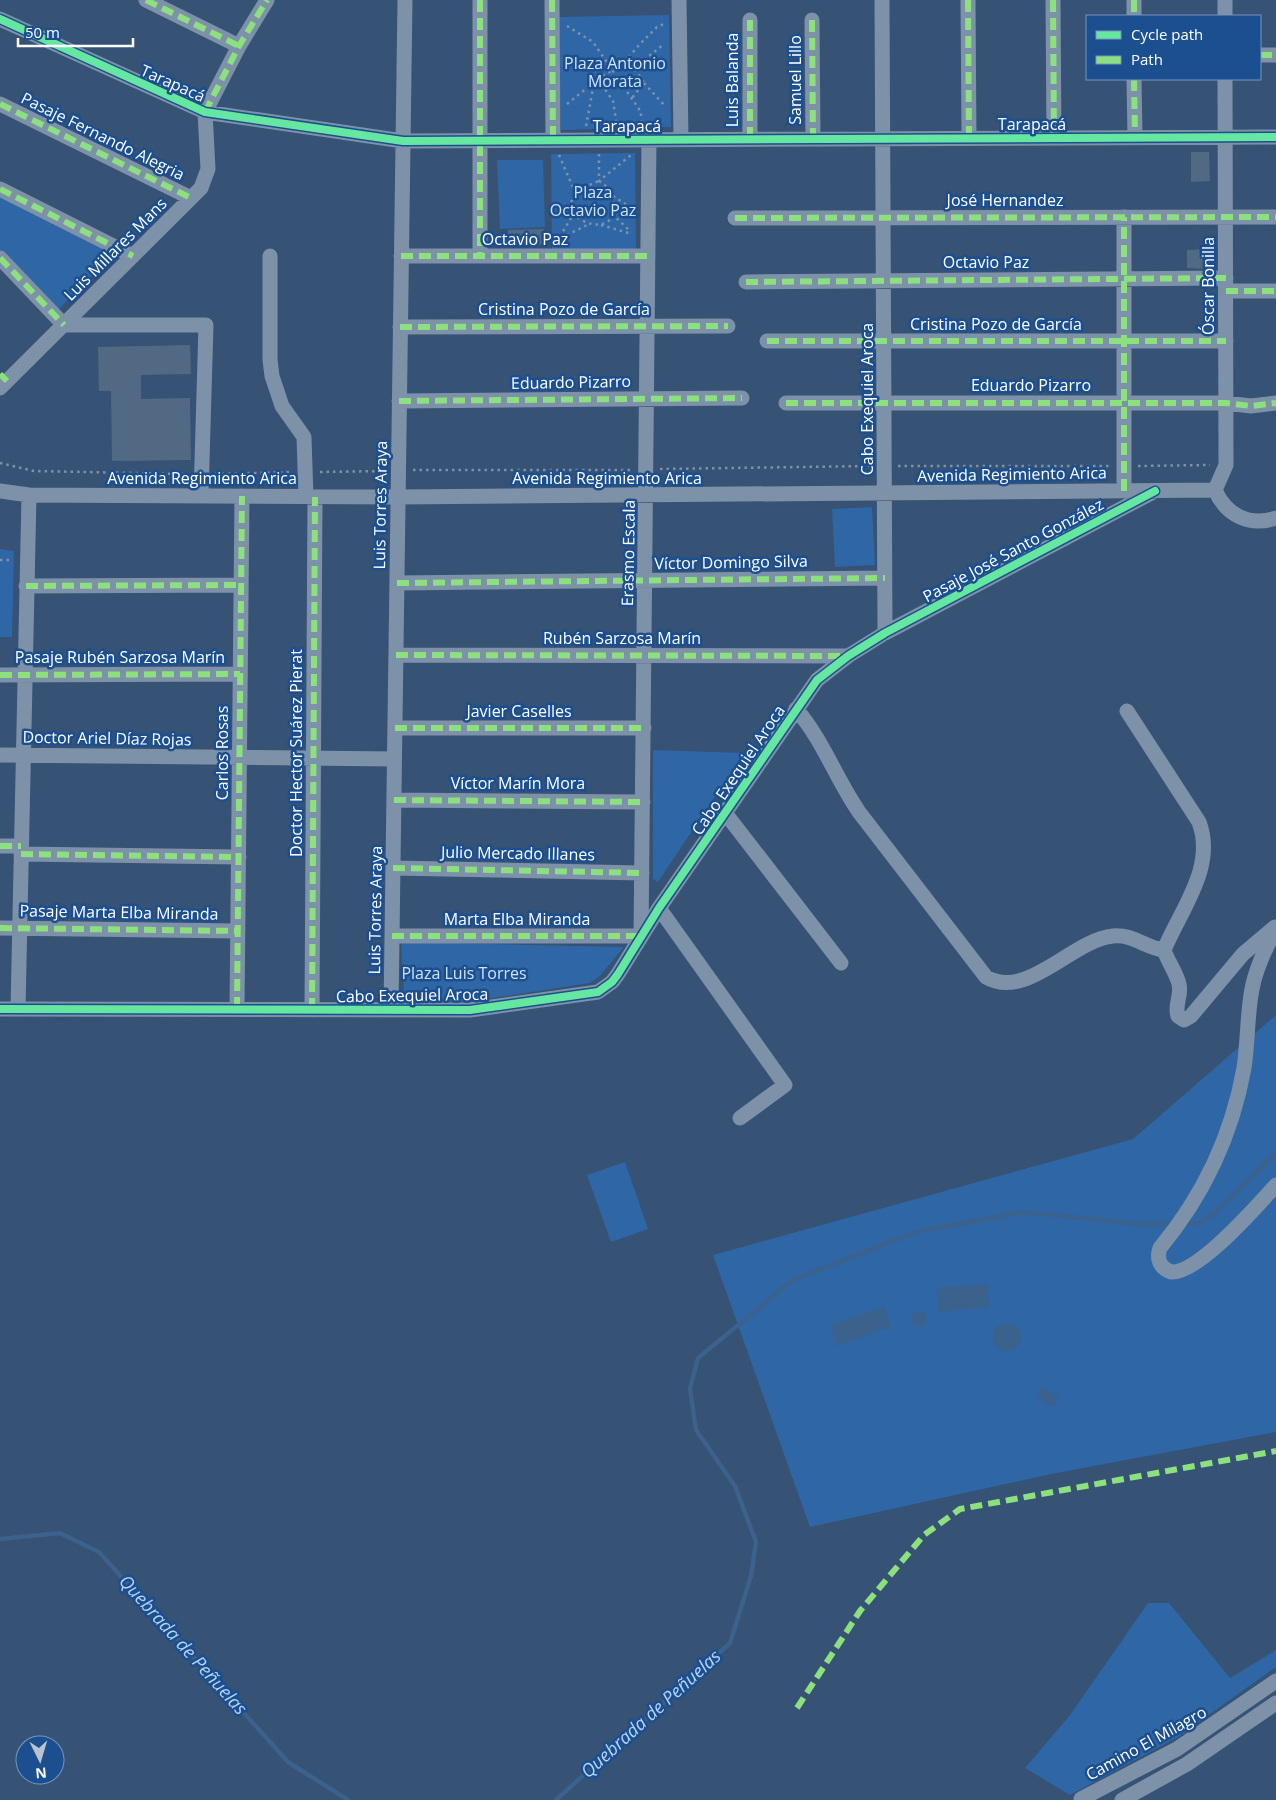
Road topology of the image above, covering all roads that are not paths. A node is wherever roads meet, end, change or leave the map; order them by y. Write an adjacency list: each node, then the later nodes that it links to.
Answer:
1 (146, 0): 17 (street)
2 (267, 0): 17 (street)
3 (405, 0): 35 (street, Luis Torres Araya)
4 (480, 0): 36 (street)
5 (552, 0): 32 (street)
6 (679, 0): 34 (street)
7 (882, 0): 31 (street, Cabo Exequiel Aroca)
8 (968, 0): 26 (street)
9 (1053, 0): 27 (street)
10 (1134, 0): 12 (street)
11 (1225, 0): 13 (street)
12 (1134, 15)
13 (1225, 15)
14 (0, 19): 23 (street, Tarapacá)
15 (750, 20): 29 (street, Luis Balanda)
16 (812, 20): 30 (street, Samuel Lillo)
17 (239, 46): 23 (street)
18 (1261, 55): 19 (street)
19 (1276, 55)
20 (1134, 80): 28 (street)
21 (1225, 80): 24 (street, Óscar Bonilla)
22 (0, 104): 38 (street, Pasaje Fernando Alegria)
23 (205, 112): 35 (street, Tarapacá); 38 (street, Luis Millares Mans)
24 (1226, 137): 25 (street, Tarapacá); 28 (street, Tarapacá); 40 (street, Óscar Bonilla)
25 (1276, 137)
26 (969, 138): 27 (street, Tarapacá); 31 (street, Tarapacá)
27 (1054, 138): 28 (street, Tarapacá)
28 (1135, 138)
29 (750, 139): 30 (street, Tarapacá); 34 (street, Tarapacá)
30 (813, 139): 31 (street, Tarapacá)
31 (883, 139): 43 (street, Cabo Exequiel Aroca)
32 (553, 140): 33 (street, Tarapacá); 36 (street, Tarapacá)
33 (645, 140): 34 (street, Tarapacá); 48 (street, Erasmo Escala)
34 (681, 140)
35 (403, 141): 36 (street, Tarapacá); 46 (street, Luis Torres Araya)
36 (480, 141): 47 (street)
37 (0, 189): 44 (street)
38 (191, 198): 44 (street, Luis Millares Mans)
39 (1124, 217): 40 (street, José Hernandez); 43 (street, José Hernandez); 50 (street)
40 (1226, 217): 41 (street, José Hernandez); 53 (street, Óscar Bonilla)
41 (1276, 217)
42 (735, 218): 43 (street, José Hernandez)
43 (883, 218): 51 (street, Cabo Exequiel Aroca)
44 (133, 256): 55 (street, Luis Millares Mans)
45 (270, 256): 81 (street, Doctor Hector Suárez Pierat)
46 (402, 256): 47 (street, Octavio Paz); 58 (street, Luis Torres Araya)
47 (480, 256): 48 (street, Octavio Paz)
48 (648, 256): 56 (street, Erasmo Escala)
49 (0, 258): 55 (street)
50 (1124, 278): 51 (street, Octavio Paz); 53 (street, Octavio Paz); 61 (street)
51 (883, 280): 52 (street, Octavio Paz); 60 (street, Cabo Exequiel Aroca)
52 (746, 282)
53 (1226, 284): 54 (street, Octavio Paz); 62 (street, Óscar Bonilla)
54 (1276, 291)
55 (64, 325): 63 (street, Luis Millares Mans); 79 (street)
56 (648, 326): 57 (street, Cristina Pozo de García); 58 (street, Cristina Pozo de García); 65 (street, Erasmo Escala)
57 (728, 326)
58 (400, 327): 66 (street, Luis Torres Araya)
59 (767, 341): 60 (street, Cristina Pozo de García)
60 (884, 341): 61 (street, Cristina Pozo de García); 68 (street, Cabo Exequiel Aroca)
61 (1124, 341): 62 (street, Cristina Pozo de García); 69 (street)
62 (1226, 341): 70 (street, Óscar Bonilla)
63 (2, 381)
64 (742, 398): 65 (street, Eduardo Pizarro)
65 (647, 399): 66 (street, Eduardo Pizarro); 78 (street, Erasmo Escala)
66 (399, 401): 82 (street, Luis Torres Araya)
67 (786, 403): 68 (street, Eduardo Pizarro)
68 (884, 403): 69 (street, Eduardo Pizarro); 76 (street, Cabo Exequiel Aroca)
69 (1124, 403): 70 (street, Eduardo Pizarro); 74 (street)
70 (1226, 403): 71 (street, Eduardo Pizarro); 72 (street, Óscar Bonilla)
71 (1276, 403)
72 (1215, 490): 75 (street, Avenida Regimiento Arica); 83 (street)
73 (0, 491): 77 (street, Avenida Regimiento Arica)
74 (1124, 491): 75 (street, Avenida Regimiento Arica); 76 (street, Avenida Regimiento Arica)
75 (1155, 491): 89 (street, Pasaje José Santo González)
76 (885, 493): 78 (street, Avenida Regimiento Arica); 84 (street, Cabo Exequiel Aroca)
77 (29, 495): 79 (street, Avenida Regimiento Arica); 88 (street)
78 (646, 495): 82 (street, Avenida Regimiento Arica); 85 (street, Erasmo Escala)
79 (201, 496): 80 (street, Avenida Regimiento Arica)
80 (242, 496): 81 (street, Avenida Regimiento Arica); 87 (street, Carlos Rosas)
81 (310, 497): 82 (street, Avenida Regimiento Arica); 103 (street, Doctor Hector Suárez Pierat)
82 (398, 497): 86 (street, Luis Torres Araya)
83 (1276, 518)
84 (885, 578): 85 (street, Víctor Domingo Silva); 89 (street, Cabo Exequiel Aroca)
85 (645, 580): 86 (street, Víctor Domingo Silva); 91 (street, Erasmo Escala)
86 (397, 583): 90 (street, Luis Torres Araya)
87 (241, 585): 88 (street); 93 (street, Carlos Rosas)
88 (26, 586): 95 (street)
89 (885, 633): 92 (street, Cabo Exequiel Aroca)
90 (396, 655): 91 (street, Rubén Sarzosa Marín); 98 (street, Luis Torres Araya)
91 (644, 656): 92 (street, Rubén Sarzosa Marín); 99 (street, Erasmo Escala)
92 (848, 656): 96 (street, Cabo Exequiel Aroca)
93 (240, 674): 95 (street, Pasaje Rubén Sarzosa Marín); 102 (street, Carlos Rosas)
94 (0, 675): 95 (street, Pasaje Rubén Sarzosa Marín)
95 (25, 675): 101 (street)
96 (796, 709): 107 (street, Cabo Exequiel Aroca); 120 (street)
97 (1128, 712): 120 (street)
98 (395, 728): 99 (street, Javier Caselles); 104 (street, Luis Torres Araya)
99 (644, 728): 106 (street, Erasmo Escala)
100 (0, 755): 101 (street, Doctor Ariel Díaz Rojas)
101 (23, 755): 102 (street, Doctor Ariel Díaz Rojas); 109 (street)
102 (239, 757): 103 (street, Doctor Ariel Díaz Rojas); 110 (street, Carlos Rosas)
103 (314, 758): 104 (street, Doctor Ariel Díaz Rojas); 125 (street, Doctor Hector Suárez Pierat)
104 (394, 759): 105 (street, Luis Torres Araya)
105 (394, 800): 106 (street, Víctor Marín Mora); 111 (street, Luis Torres Araya)
106 (643, 802): 112 (street, Erasmo Escala)
107 (726, 814): 113 (street, Cabo Exequiel Aroca); 121 (street)
108 (0, 846): 109 (street)
109 (21, 850): 110 (street); 115 (street)
110 (238, 857): 117 (street, Carlos Rosas)
111 (393, 868): 112 (street, Julio Mercado Illanes); 118 (street, Luis Torres Araya)
112 (642, 872): 119 (street, Erasmo Escala)
113 (659, 908): 119 (street, Cabo Exequiel Aroca); 127 (street)
114 (0, 928): 115 (street, Pasaje Marta Elba Miranda)
115 (20, 928): 117 (street, Pasaje Marta Elba Miranda); 123 (street)
116 (1276, 928): 120 (street); 128 (street)
117 (238, 931): 124 (street, Carlos Rosas)
118 (392, 936): 119 (street, Marta Elba Miranda); 126 (street, Luis Torres Araya)
119 (641, 936): 126 (street, Cabo Exequiel Aroca)
120 (1164, 950)
121 (841, 963)
122 (0, 1009): 123 (street, Cabo Exequiel Aroca)
123 (18, 1009): 124 (street, Cabo Exequiel Aroca)
124 (237, 1009): 125 (street, Cabo Exequiel Aroca)
125 (312, 1010): 126 (street, Cabo Exequiel Aroca)
126 (391, 1010)
127 (740, 1118)
128 (1276, 1186)
129 (1276, 1681): 131 (street, Camino El Milagro)
130 (1276, 1703): 132 (street)
131 (1118, 1781): 132 (street); 133 (street, Camino El Milagro)
132 (1135, 1798)
133 (1081, 1799)

